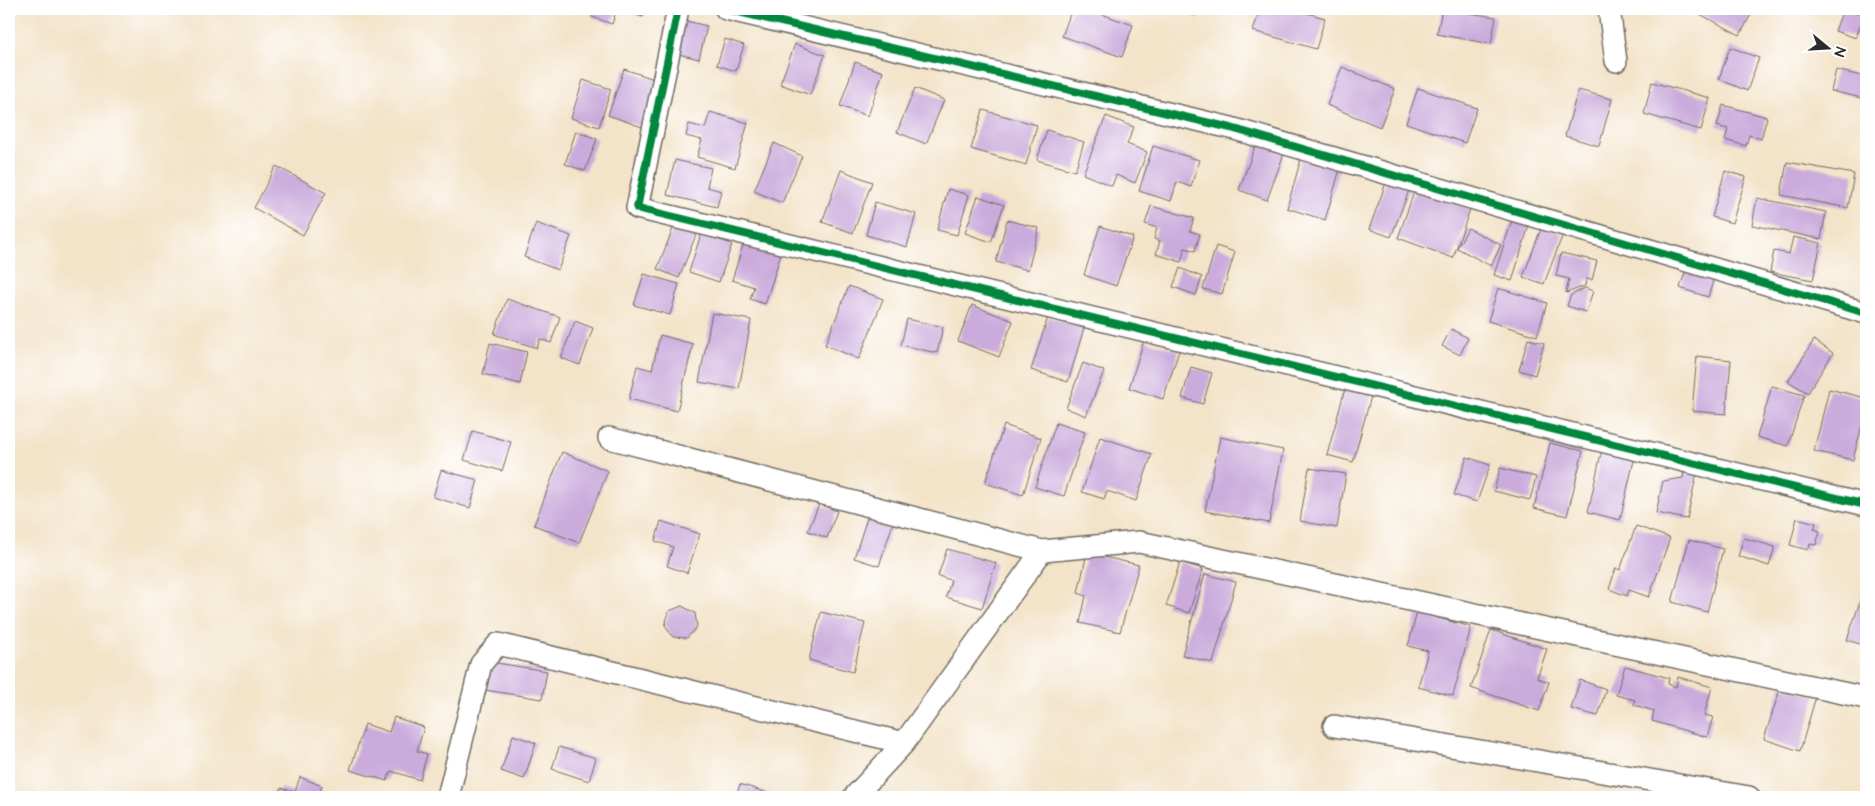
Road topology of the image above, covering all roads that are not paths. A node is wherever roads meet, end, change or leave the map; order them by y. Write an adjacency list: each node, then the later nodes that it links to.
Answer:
1 (678, 9): 7 (street)
2 (726, 9): 5 (street)
3 (1609, 9): 4 (street)
4 (1616, 61)
5 (1866, 313)
6 (609, 438): 8 (street)
7 (1866, 505)
8 (1042, 551): 9 (street); 11 (street)
9 (1866, 698)
10 (1334, 726): 14 (street)
11 (904, 743): 12 (street); 13 (street)
12 (448, 797)
13 (854, 797)
14 (1749, 797)

